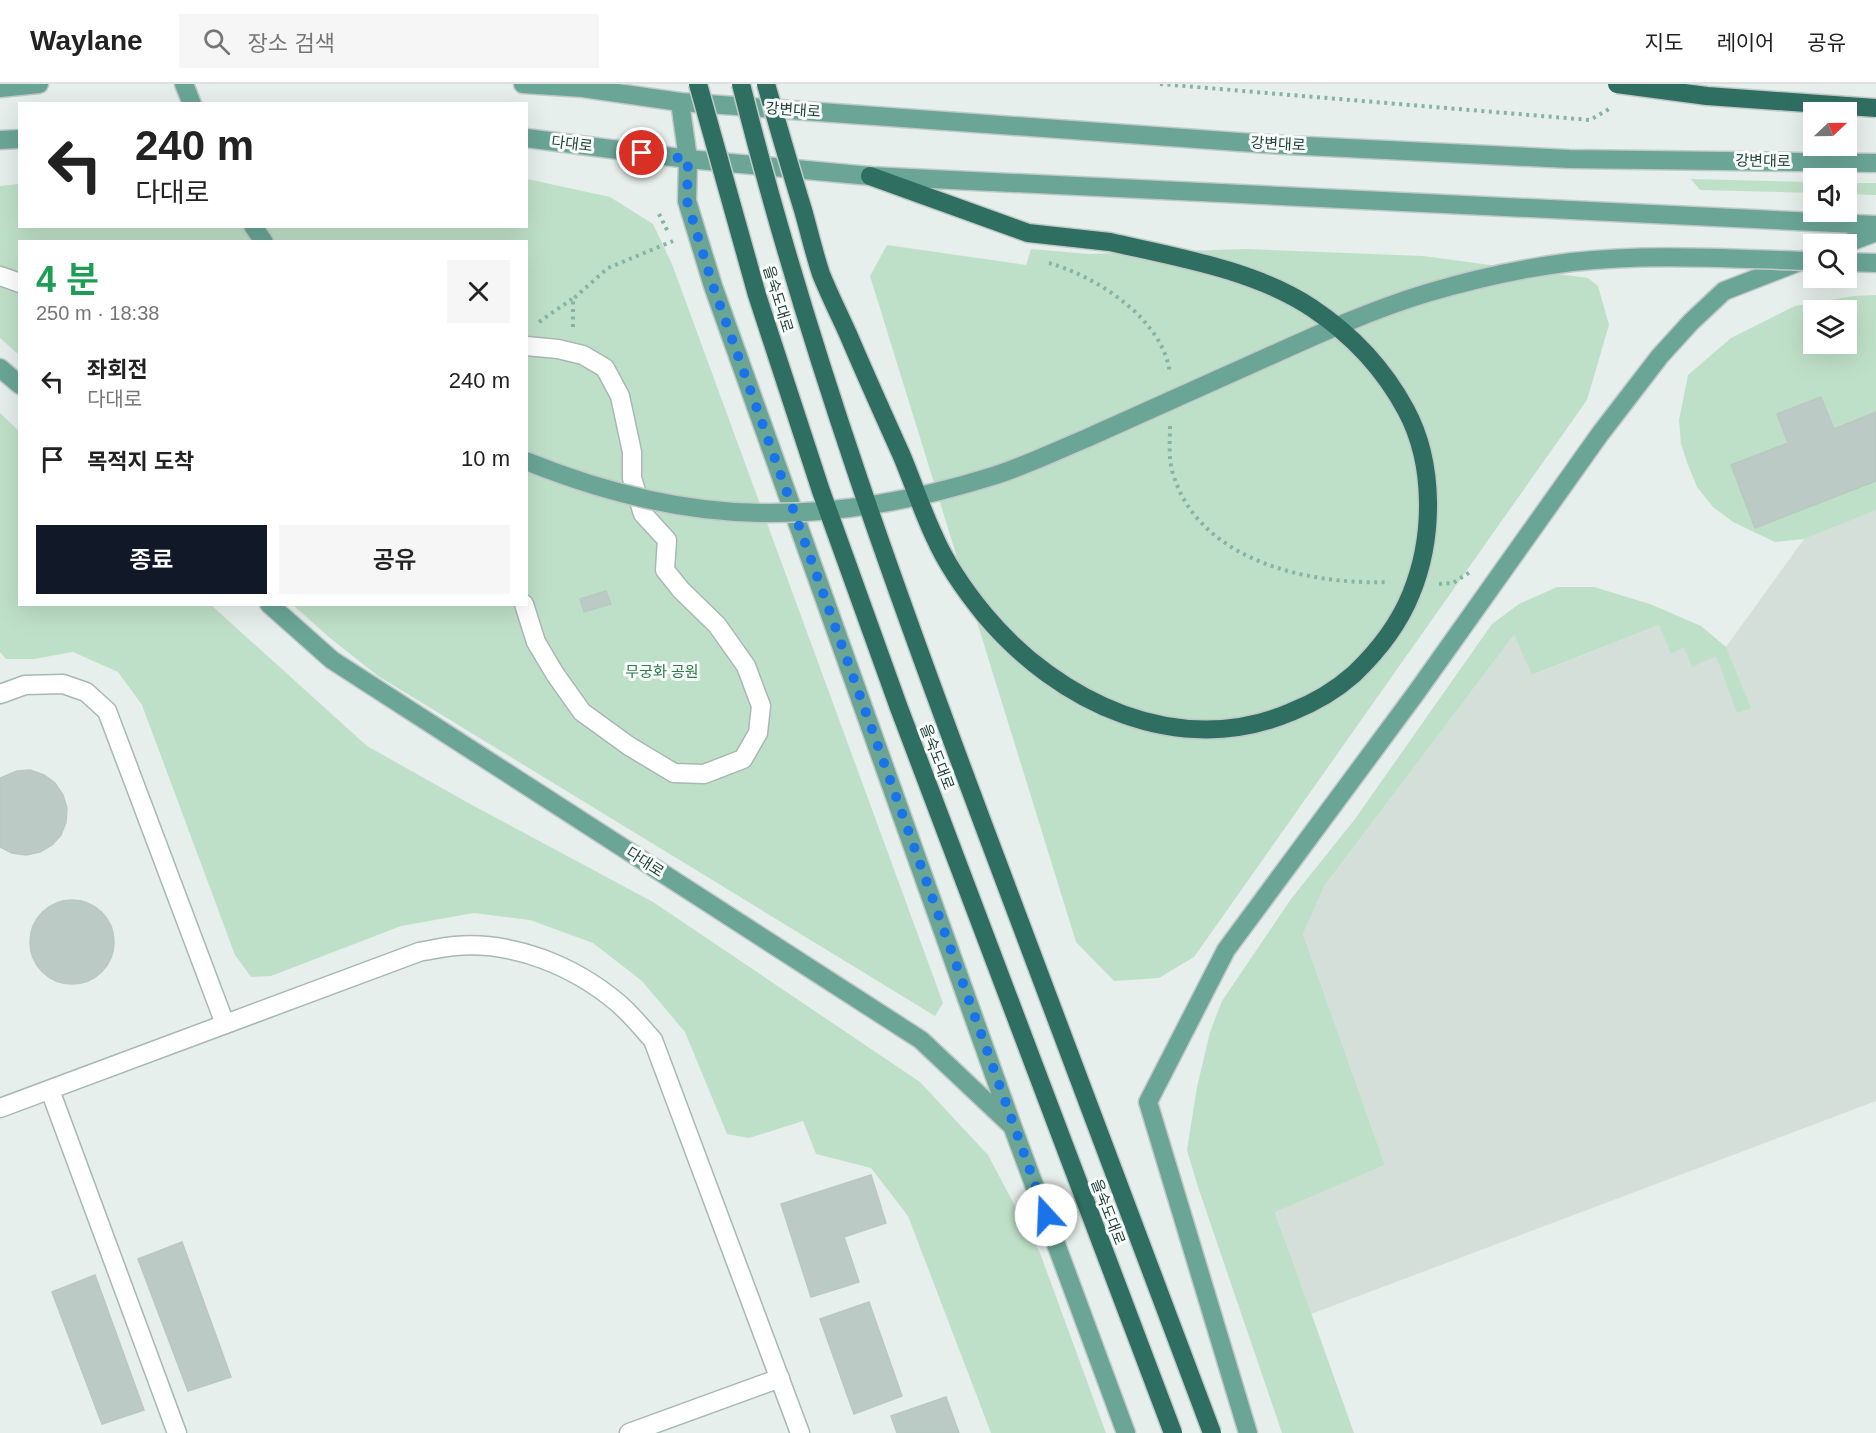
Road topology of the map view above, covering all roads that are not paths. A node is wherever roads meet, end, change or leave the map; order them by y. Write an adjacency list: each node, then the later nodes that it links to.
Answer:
1 (39, 84): 8 (main road)
2 (184, 84): 9 (main road)
3 (523, 84): 10 (main road)
4 (698, 84): 43 (highway, 을숙도대로, bridge)
5 (741, 84): 44 (highway, 을숙도대로, bridge)
6 (766, 84): 17 (highway, bridge)
7 (1617, 84): 11 (highway, bridge)
8 (0, 88)
9 (191, 102)
10 (680, 102): 15 (main road); 16 (main road, 강변대로)
11 (1876, 108)
12 (528, 138): 15 (main road, 다대로)
13 (18, 139): 14 (main road)
14 (0, 140)
15 (688, 159): 17 (main road); 37 (main road)
16 (1876, 163)
17 (870, 176): 18 (main road)
18 (1876, 225)
19 (1876, 232): 20 (main road)
20 (1857, 239)
21 (1803, 261): 45 (main road)
22 (1803, 261): 30 (main road, bridge)
23 (1857, 262): 24 (main road)
24 (1876, 263)
25 (0, 276): 26 (street)
26 (18, 282)
27 (528, 346): 32 (street)
28 (0, 368): 29 (main road)
29 (18, 383)
30 (528, 462)
31 (271, 606): 37 (main road, 다대로)
32 (525, 606)
33 (0, 694): 34 (street)
34 (225, 1024): 35 (street); 38 (street)
35 (50, 1090): 36 (street); 39 (street)
36 (0, 1108)
37 (1013, 1128): 42 (main road)
38 (780, 1378): 40 (street); 41 (street)
39 (177, 1433)
40 (629, 1433)
41 (800, 1433)
42 (1126, 1433)
43 (1173, 1433)
44 (1212, 1433)
45 (1248, 1433)

